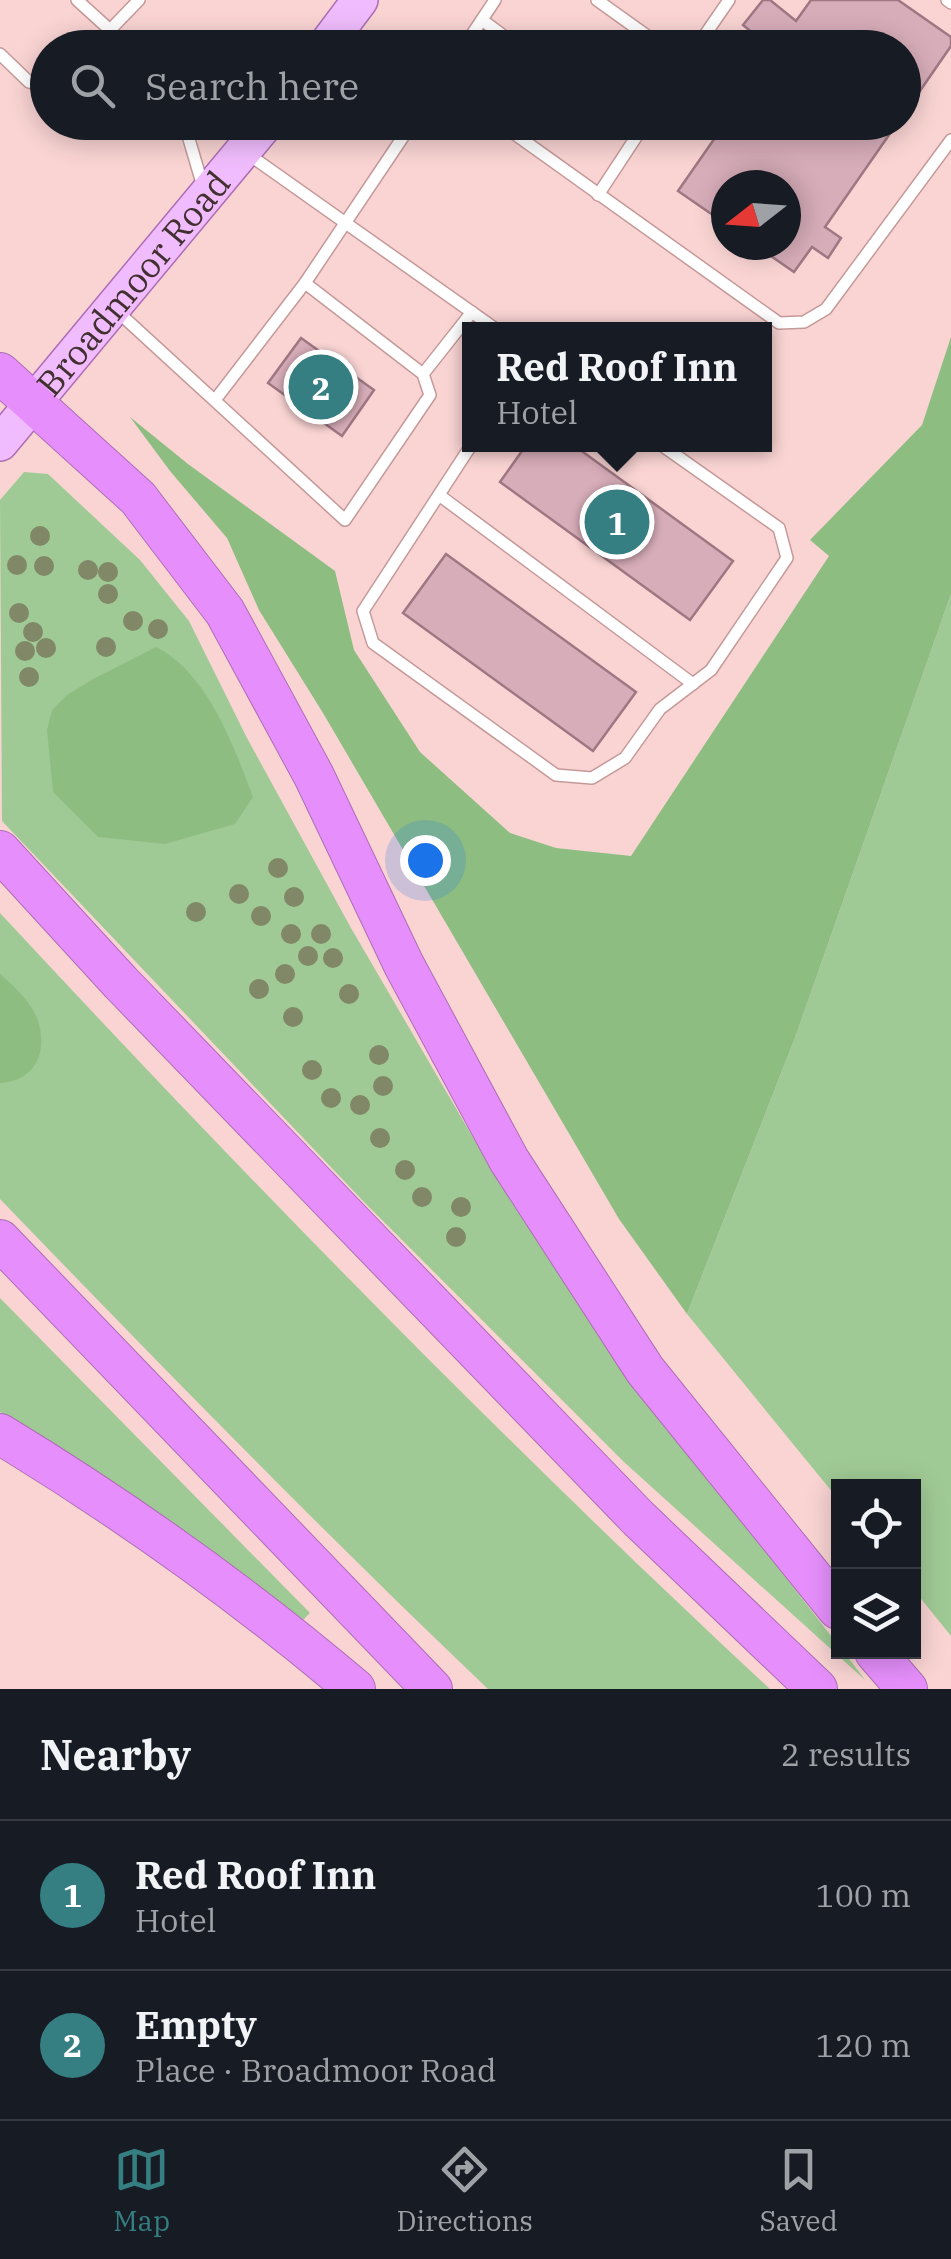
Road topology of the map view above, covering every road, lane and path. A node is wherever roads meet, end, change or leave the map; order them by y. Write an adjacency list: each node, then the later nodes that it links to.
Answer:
1 (78, 0): 8 (lane)
2 (139, 0): 8 (lane)
3 (360, 0): 9 (main road)
4 (495, 0): 7 (lane)
5 (596, 0): 12 (lane)
6 (729, 0): 13 (lane)
7 (482, 20): 10 (lane); 11 (lane)
8 (110, 30)
9 (338, 30)
10 (475, 30)
11 (496, 30)
12 (638, 30)
13 (708, 30)
14 (0, 54): 15 (lane)
15 (30, 82)
16 (189, 140): 24 (lane)
17 (254, 140): 22 (main road, Broadmoor Road)
18 (400, 140): 25 (lane)
19 (523, 140): 23 (lane)
20 (635, 140): 23 (lane)
21 (951, 140): 23 (lane)
22 (245, 152): 24 (main road, Broadmoor Road); 25 (lane)
23 (598, 194)
24 (206, 198): 27 (main road, Broadmoor Road)
25 (345, 223): 26 (lane); 28 (lane)
26 (305, 283): 33 (lane); 34 (lane)
27 (114, 309): 34 (lane); 35 (main road, Broadmoor Road)
28 (472, 312): 29 (lane); 30 (lane)
29 (464, 322)
30 (485, 322)
31 (462, 325): 33 (lane)
32 (0, 373): 35 (highway)
33 (423, 374): 34 (lane)
34 (215, 400)
35 (35, 404): 36 (main road, Broadmoor Road); 44 (highway)
36 (0, 442)
37 (467, 452): 39 (lane)
38 (671, 452): 40 (lane)
39 (439, 495): 40 (lane); 40 (lane)
40 (693, 684)
41 (0, 851): 48 (highway)
42 (0, 1240): 47 (highway)
43 (0, 1434): 46 (highway)
44 (831, 1600)
45 (881, 1659): 49 (highway)
46 (355, 1689)
47 (432, 1689)
48 (817, 1689)
49 (907, 1689)

